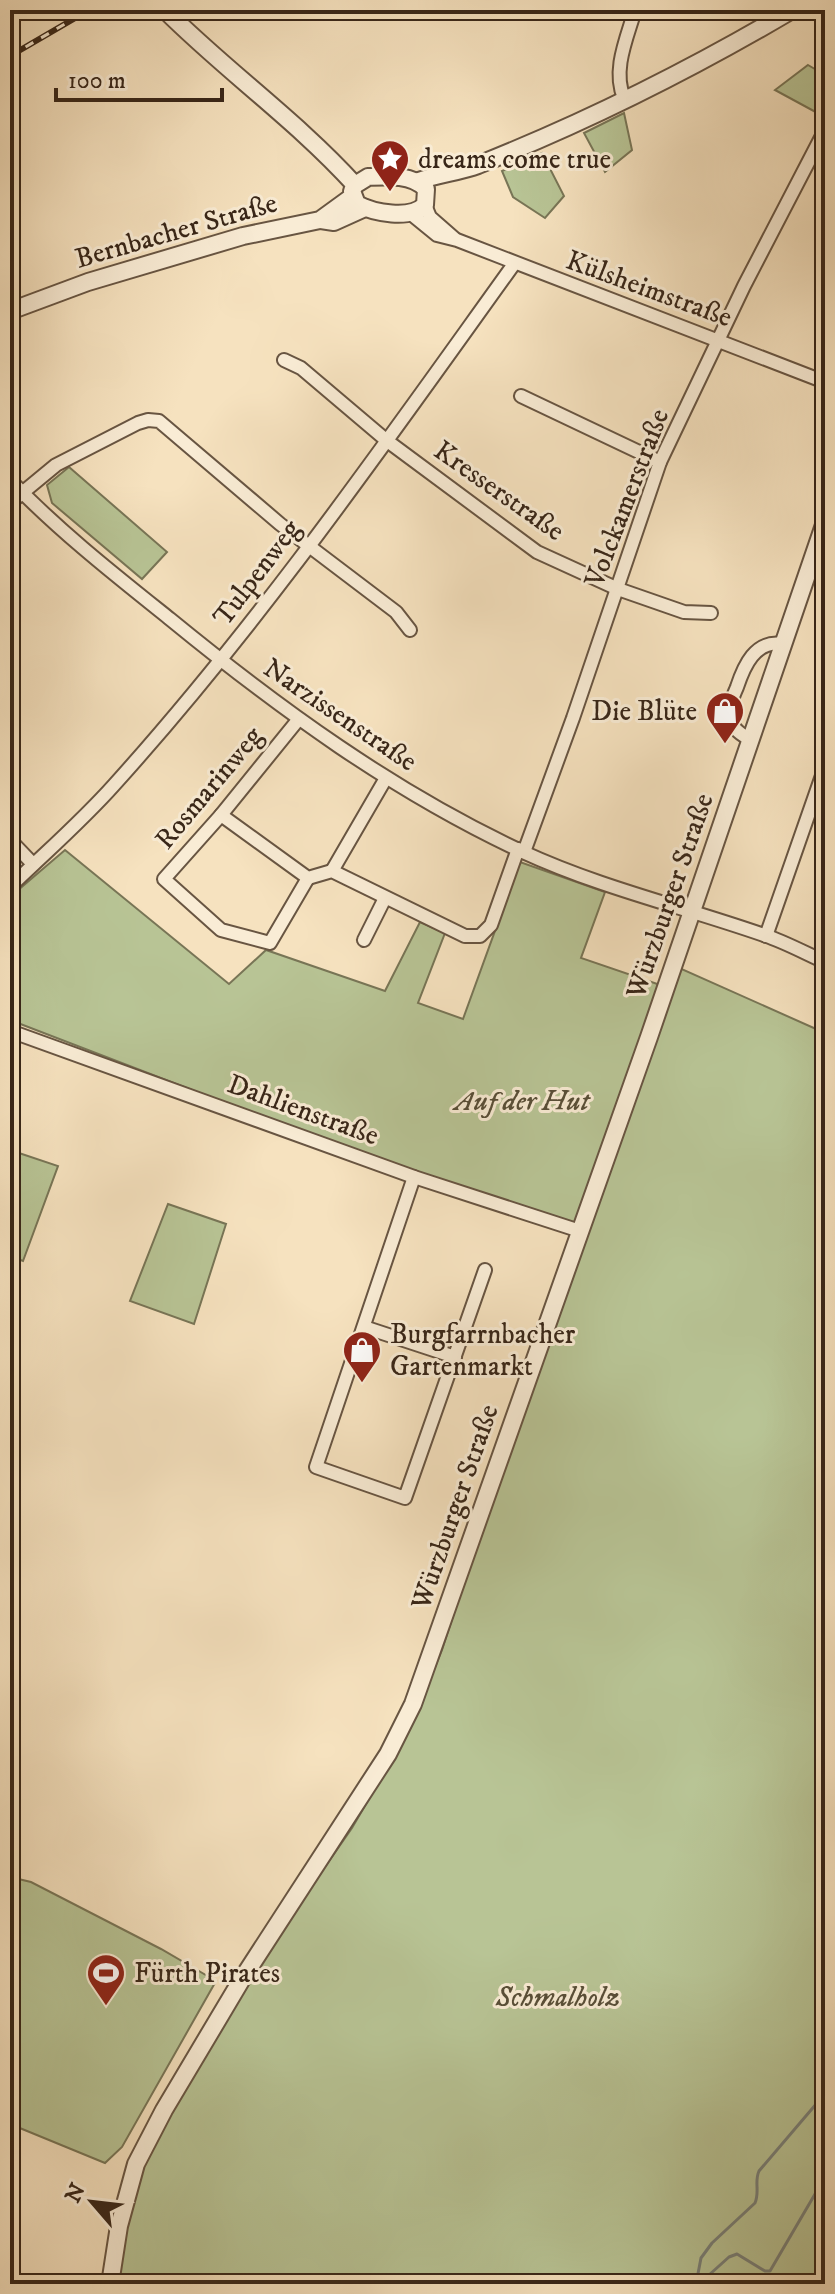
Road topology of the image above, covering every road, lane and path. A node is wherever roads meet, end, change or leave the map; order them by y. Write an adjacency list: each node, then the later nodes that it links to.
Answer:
1 (165, 10): 6 (street)
2 (635, 10): 4 (street)
3 (792, 10): 4 (street)
4 (624, 98): 7 (street)
5 (825, 130): 12 (street, Volckamerstraße)
6 (360, 191): 7 (street); 8 (street); 11 (street, Bernbacher Straße)
7 (423, 194): 8 (street); 9 (street, Külsheimstraße)
8 (410, 213): 9 (street, Külsheimstraße)
9 (457, 240): 10 (street, Külsheimstraße)
10 (514, 264): 12 (street, Külsheimstraße); 16 (street, Tulpenweg)
11 (10, 311)
12 (719, 340): 14 (street, Külsheimstraße); 17 (street, Volckamerstraße)
13 (284, 360): 16 (street, Kresserstraße)
14 (825, 382)
15 (521, 396): 17 (street)
16 (386, 440): 22 (street, Tulpenweg); 23 (street, Kresserstraße)
17 (660, 462): 23 (street, Volckamerstraße)
18 (10, 480): 19 (street, Narzissenstraße)
19 (22, 492): 20 (street); 22 (street); 27 (street, Narzissenstraße)
20 (10, 503)
21 (825, 522): 26 (street, Würzburger Straße)
22 (309, 546): 25 (street); 27 (street, Tulpenweg)
23 (618, 589): 24 (street, Kresserstraße); 34 (street, Volckamerstraße)
24 (711, 613)
25 (410, 630)
26 (782, 644): 29 (street, Würzburger Straße); 29 (street)
27 (221, 660): 28 (street, Narzissenstraße); 35 (street, Tulpenweg)
28 (298, 720): 31 (street, Narzissenstraße); 32 (street, Rosmarinweg)
29 (751, 740): 40 (street, Würzburger Straße)
30 (825, 767): 41 (street)
31 (386, 778): 34 (street, Narzissenstraße); 36 (street)
32 (221, 815): 37 (street); 37 (street, Rosmarinweg)
33 (10, 840): 35 (street)
34 (521, 851): 39 (street, Volckamerstraße); 40 (street, Narzissenstraße)
35 (33, 864): 38 (street, Tulpenweg)
36 (332, 871): 37 (street); 39 (street)
37 (308, 878)
38 (10, 887)
39 (385, 898): 42 (street)
40 (691, 912): 41 (street, Narzissenstraße); 46 (street, Würzburger Straße)
41 (766, 936): 43 (street, Narzissenstraße)
42 (364, 940)
43 (825, 962)
44 (10, 1031): 45 (street, Dahlienstraße)
45 (414, 1177): 46 (street, Dahlienstraße); 48 (street)
46 (580, 1231): 50 (street, Würzburger Straße)
47 (485, 1270): 49 (street)
48 (364, 1327): 49 (street); 49 (street)
49 (455, 1357)
50 (110, 2284)

